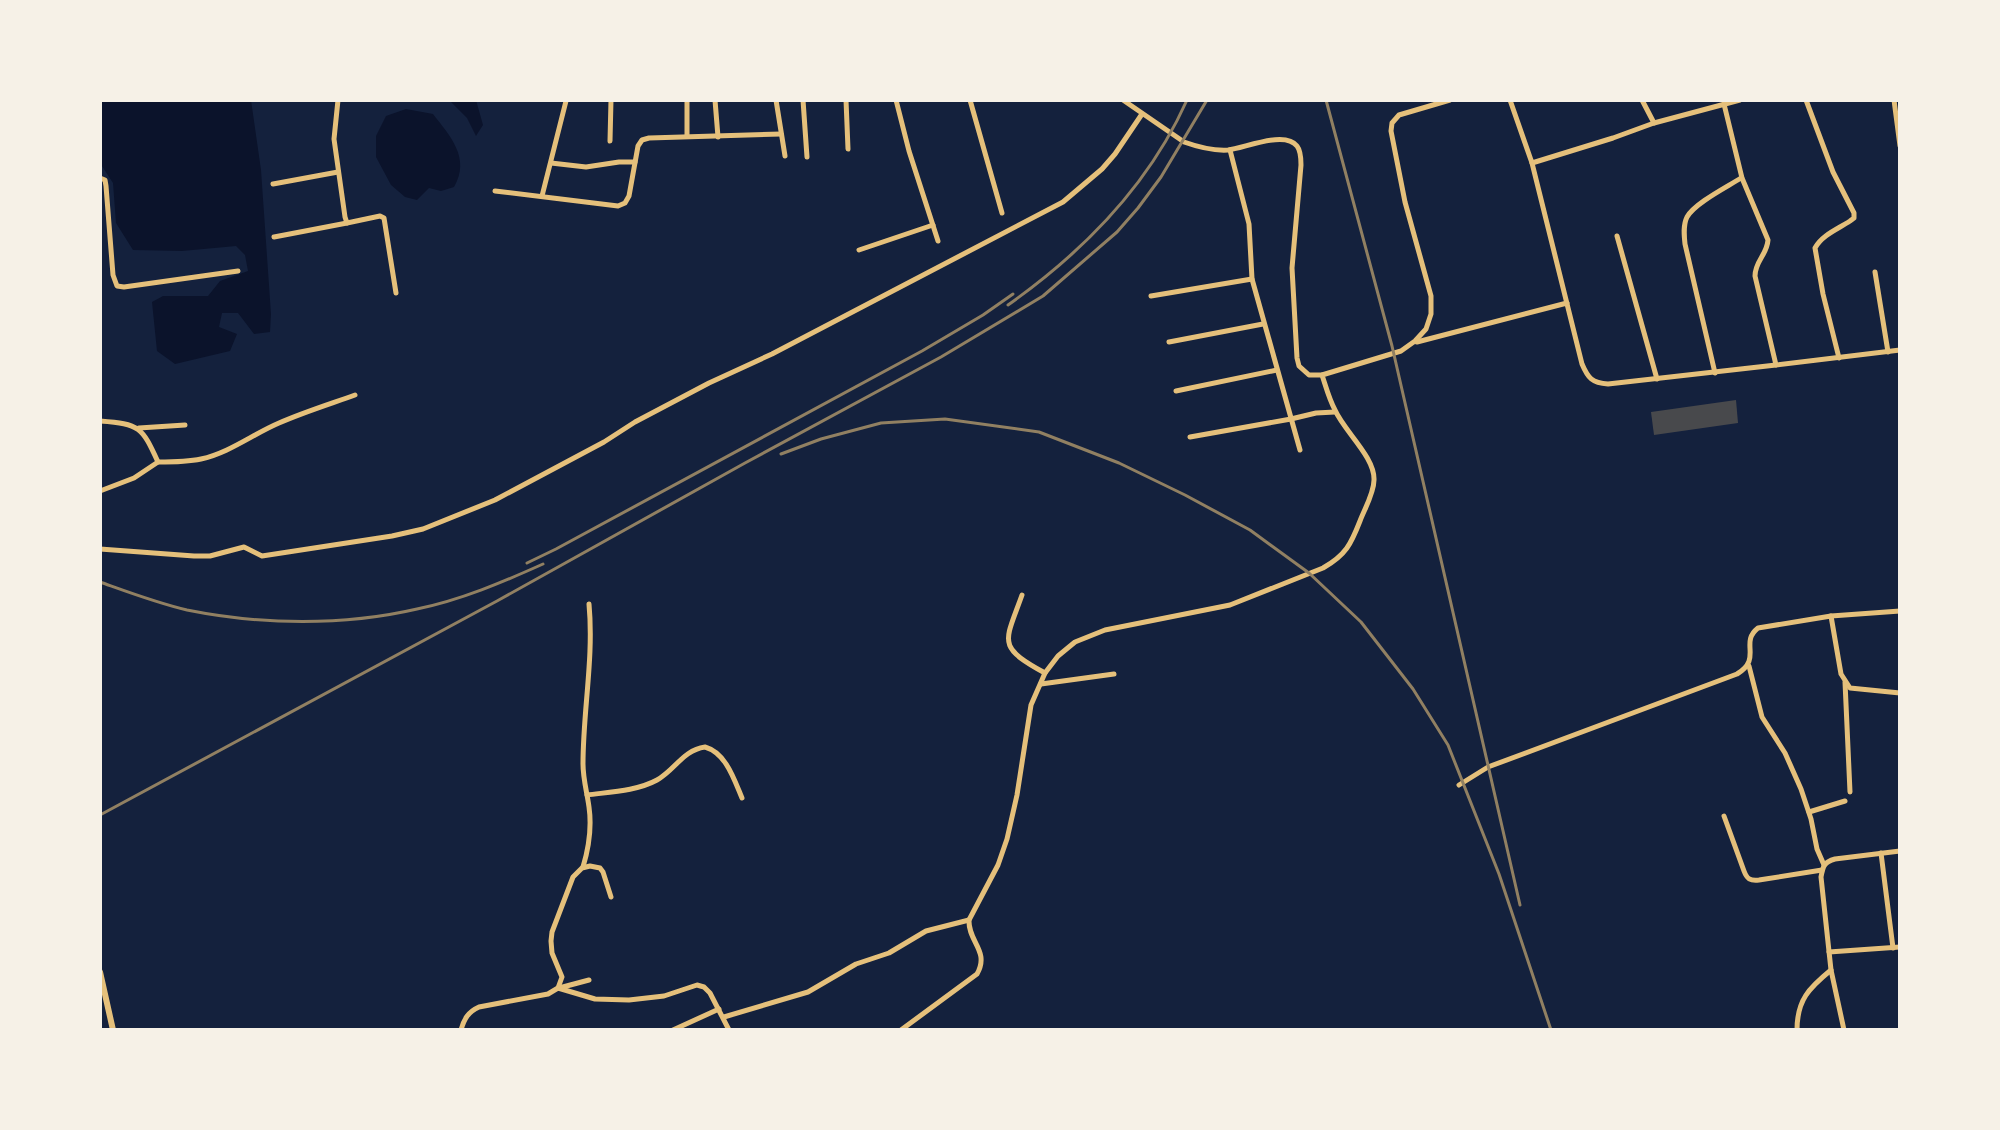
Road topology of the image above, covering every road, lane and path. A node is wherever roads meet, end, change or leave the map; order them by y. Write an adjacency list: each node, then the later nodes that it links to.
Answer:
1 (338, 100): 33 (street)
2 (611, 100): 24 (street)
3 (687, 100): 22 (street)
4 (715, 100): 23 (street)
5 (776, 100): 21 (street)
6 (803, 100): 29 (street)
7 (846, 100): 26 (street)
8 (896, 100): 41 (street)
9 (970, 100): 39 (street)
10 (1123, 100): 19 (street)
11 (1450, 100): 54 (street)
12 (1510, 100): 32 (street)
13 (1642, 100): 20 (street)
14 (1740, 100): 18 (street)
15 (1806, 100): 57 (street)
16 (1894, 100): 25 (street)
17 (566, 101): 31 (street)
18 (1724, 104): 20 (street); 35 (street)
19 (1142, 114): 27 (street); 74 (street)
20 (1654, 123): 32 (street)
21 (781, 134): 23 (street); 28 (street)
22 (687, 136): 23 (street); 30 (street)
23 (718, 137)
24 (610, 141)
25 (1900, 146)
26 (848, 149)
27 (1230, 150): 48 (street); 61 (street)
28 (785, 156)
29 (807, 157)
30 (635, 162): 31 (street); 38 (street)
31 (551, 163): 38 (street)
32 (1532, 163): 51 (street)
33 (338, 172): 36 (street); 40 (street)
34 (100, 178): 46 (street)
35 (1742, 178): 58 (street); 60 (street)
36 (273, 184)
37 (495, 191): 38 (street)
38 (542, 196)
39 (1002, 213)
40 (347, 223): 43 (street); 49 (street)
41 (933, 225): 44 (street); 45 (street)
42 (1617, 236): 62 (street)
43 (274, 237)
44 (938, 241)
45 (859, 250)
46 (238, 271)
47 (1875, 272): 56 (street)
48 (1252, 279): 50 (street); 52 (street)
49 (396, 293)
50 (1151, 296)
51 (1567, 303): 54 (street); 62 (street)
52 (1263, 324): 53 (street); 59 (street)
53 (1169, 342)
54 (1413, 343): 61 (street)
55 (1900, 350): 56 (street)
56 (1888, 352): 57 (street)
57 (1839, 358): 58 (street)
58 (1776, 365): 60 (street)
59 (1277, 370): 63 (street); 66 (street)
60 (1715, 373): 62 (street)
61 (1322, 375): 65 (street)
62 (1657, 379)
63 (1176, 391)
64 (355, 395): 72 (street)
65 (1335, 412): 66 (street); 80 (street)
66 (1291, 419): 70 (street); 71 (street)
67 (100, 421): 69 (street)
68 (185, 425): 69 (street)
69 (139, 428): 72 (street)
70 (1190, 437)
71 (1300, 450)
72 (158, 462): 73 (street)
73 (100, 491)
74 (100, 549)
75 (1022, 595): 80 (street)
76 (589, 604): 87 (street)
77 (1900, 611): 78 (street)
78 (1831, 616): 79 (street); 82 (street)
79 (1748, 665): 85 (street); 90 (street)
80 (1045, 673): 83 (street)
81 (1114, 674): 83 (street)
82 (1845, 682): 84 (street); 86 (street)
83 (1041, 684): 97 (street)
84 (1900, 693)
85 (1459, 785)
86 (1850, 792)
87 (587, 795): 88 (street); 95 (street)
88 (742, 798)
89 (1845, 801): 90 (street)
90 (1809, 812): 94 (street)
91 (1724, 816): 94 (street)
92 (1900, 851): 93 (street)
93 (1881, 853): 94 (street); 98 (street)
94 (1823, 867): 99 (street)
95 (582, 868): 96 (street); 103 (street)
96 (611, 897)
97 (969, 920): 105 (street); 110 (street)
98 (1896, 948): 99 (street)
99 (1829, 952): 100 (street)
100 (1831, 970): 111 (street); 112 (street)
101 (100, 972): 106 (street)
102 (589, 980): 103 (street)
103 (558, 988): 104 (street); 107 (street)
104 (719, 1009): 105 (street); 108 (street)
105 (724, 1017): 109 (street)
106 (113, 1030)
107 (461, 1030)
108 (673, 1030)
109 (729, 1030)
110 (901, 1030)
111 (1797, 1030)
112 (1844, 1030)

